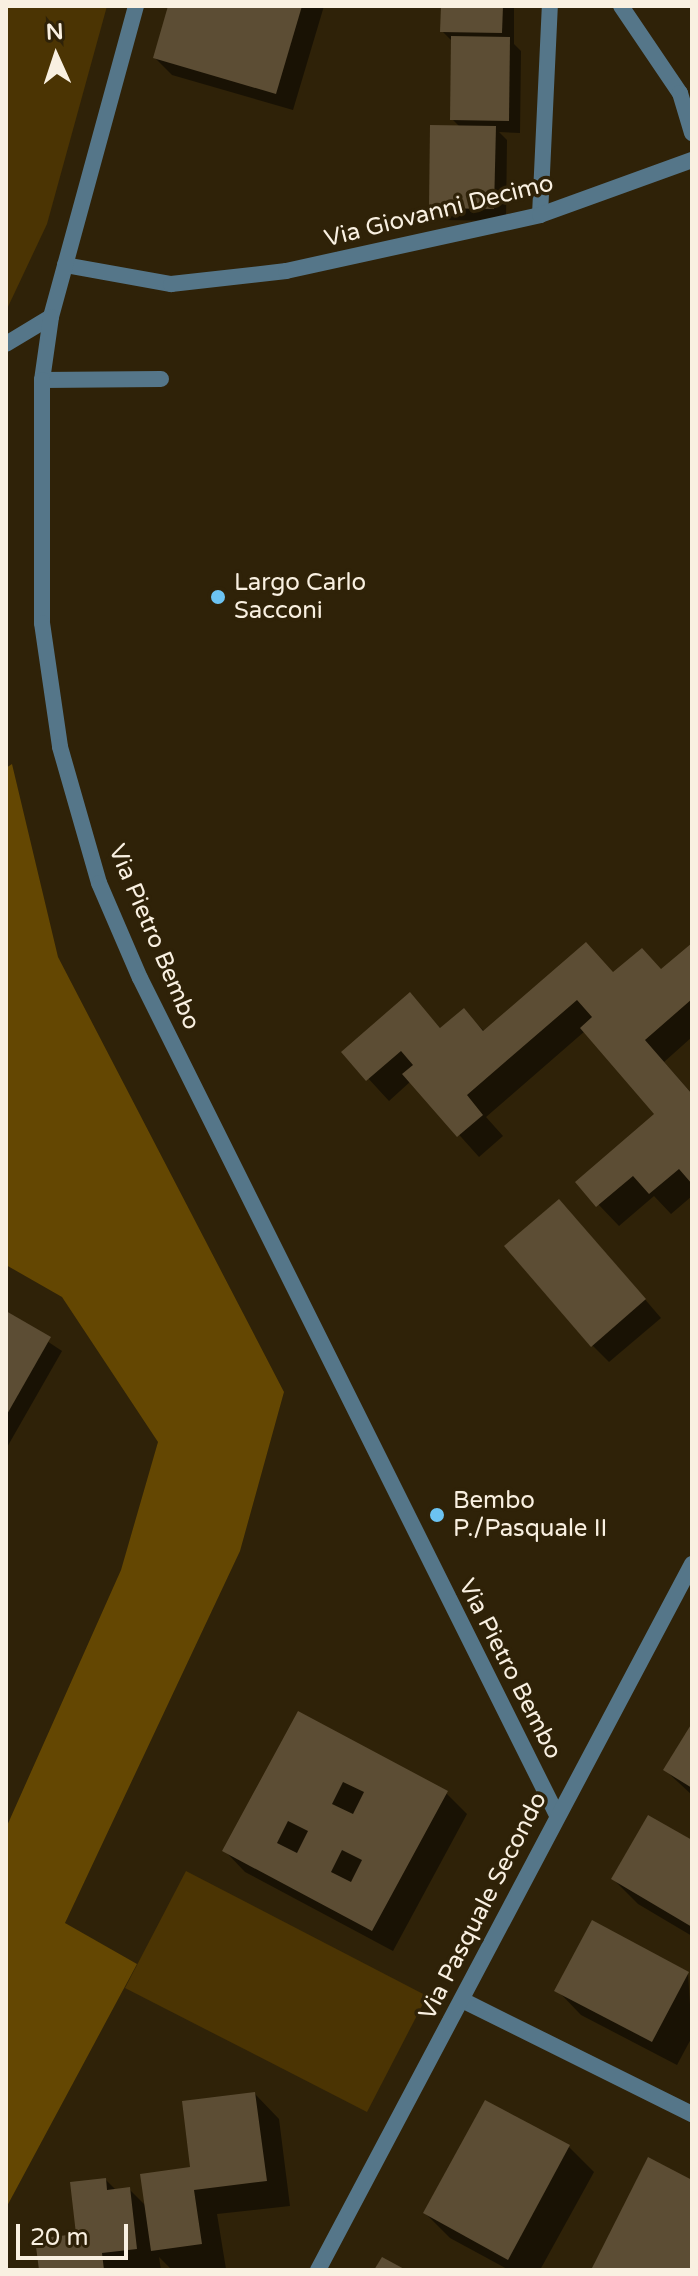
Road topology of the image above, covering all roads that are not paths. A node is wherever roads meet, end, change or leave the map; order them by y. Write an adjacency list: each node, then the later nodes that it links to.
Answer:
1 (136, 6): 7 (street, Via Pietro Bembo)
2 (550, 6): 6 (street)
3 (621, 6): 4 (street)
4 (692, 133)
5 (692, 160): 6 (street, Via Giovanni Decimo)
6 (540, 215): 7 (street, Via Giovanni Decimo)
7 (65, 265): 8 (street, Via Pietro Bembo)
8 (51, 317): 9 (street); 11 (street, Via Pietro Bembo)
9 (6, 344)
10 (161, 379): 11 (street)
11 (42, 380): 13 (street, Via Pietro Bembo)
12 (692, 1564): 13 (street, Via Pasquale Secondo)
13 (557, 1815): 14 (street, Via Pasquale Secondo)
14 (462, 2000): 15 (street); 16 (street, Via Pasquale Secondo)
15 (692, 2114)
16 (318, 2270)

